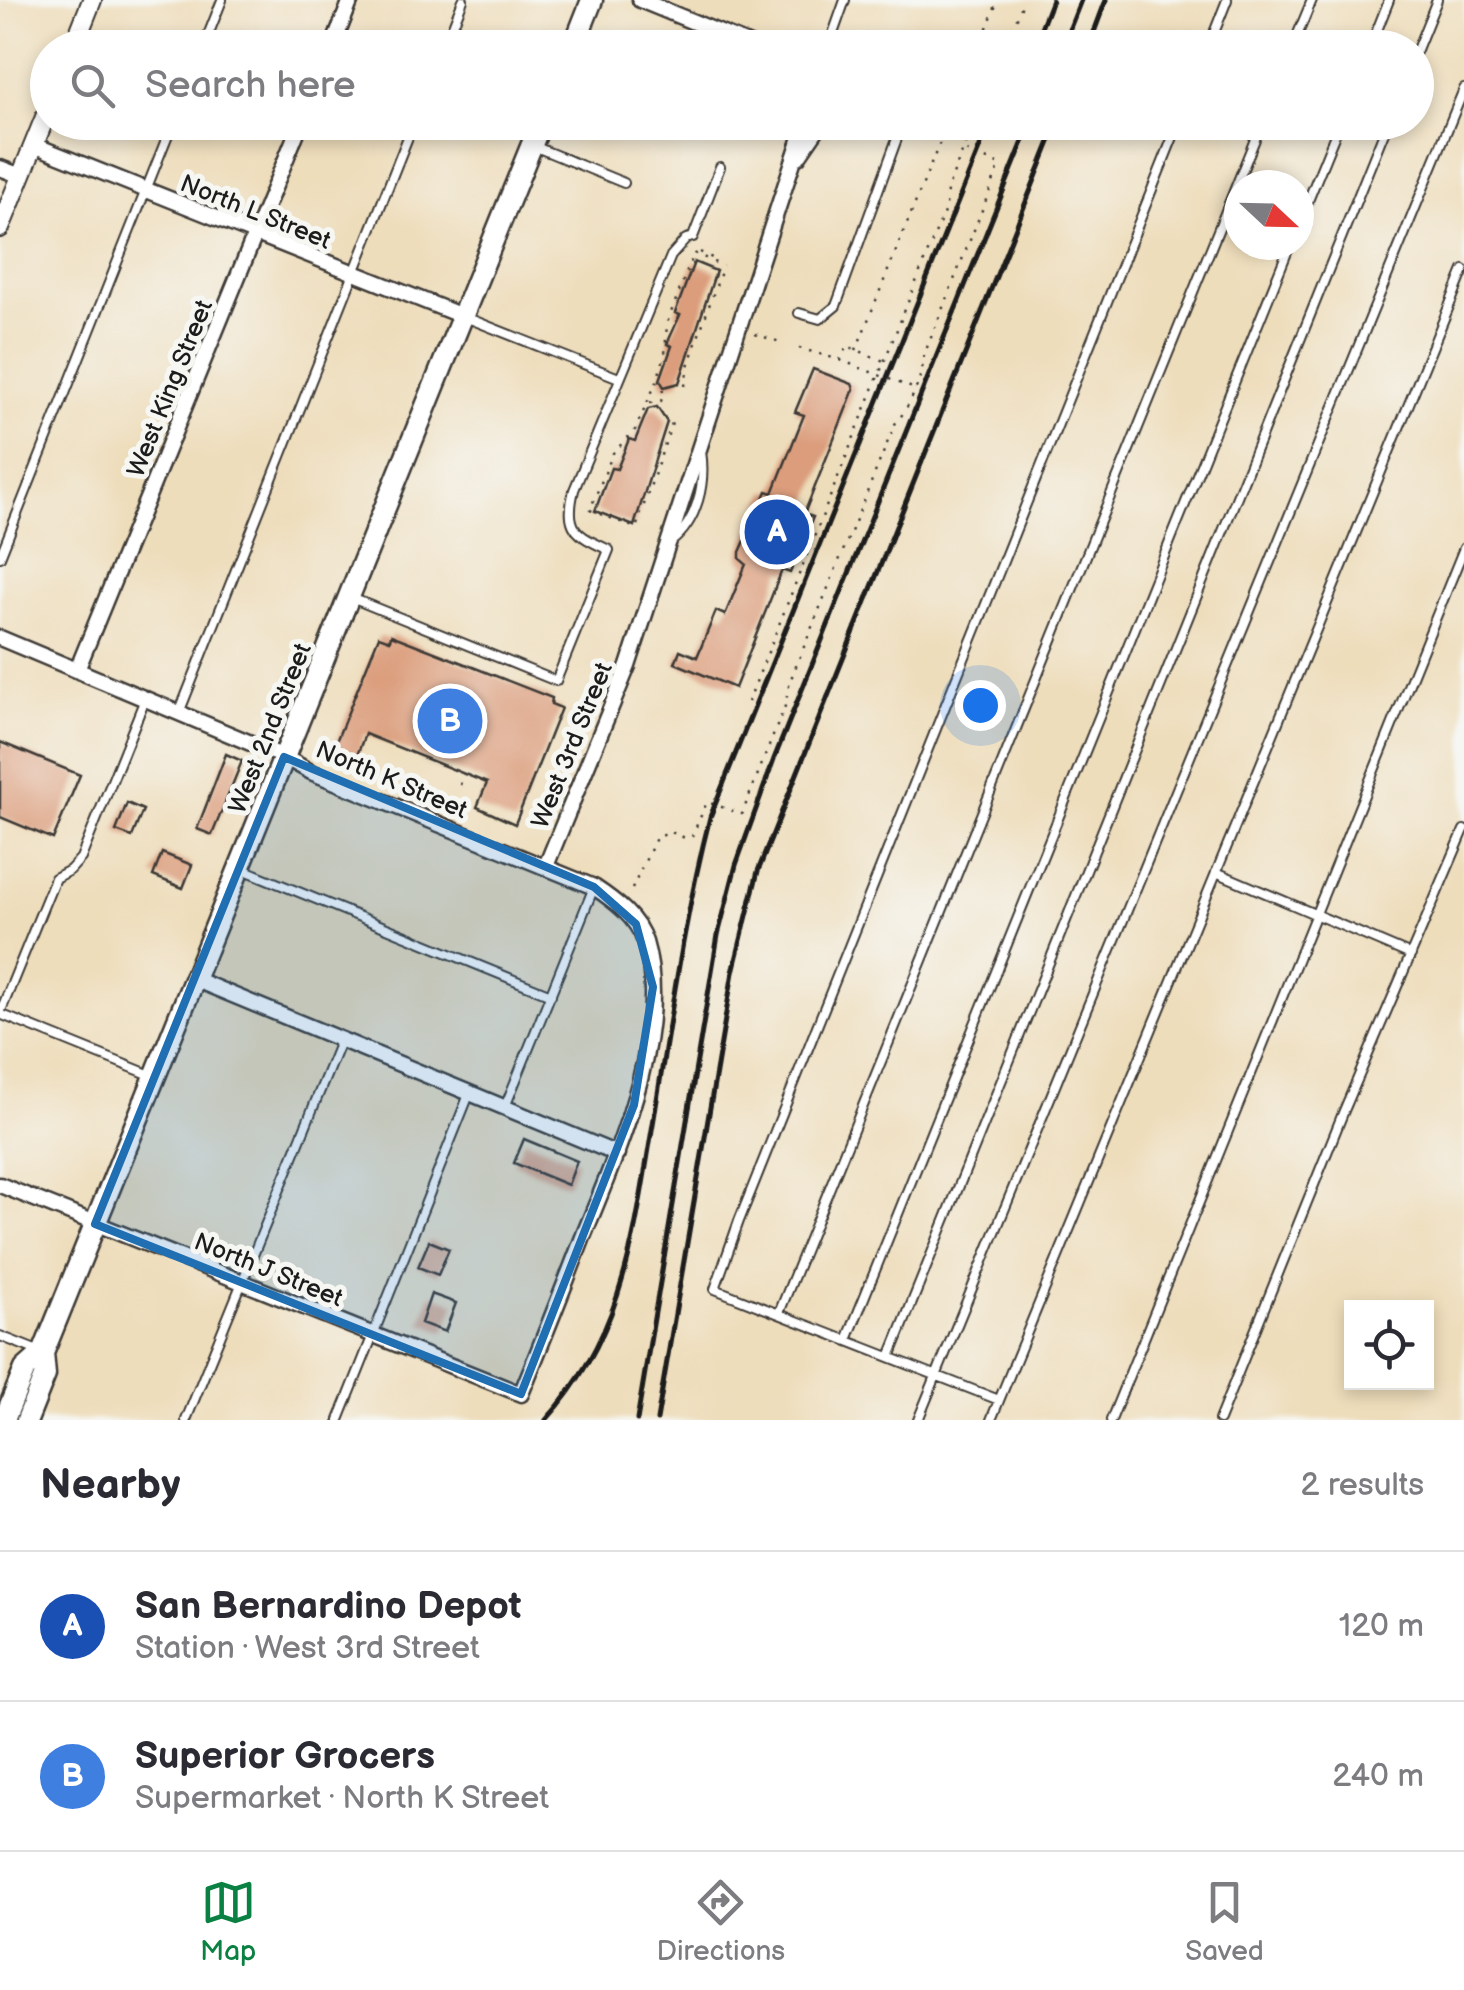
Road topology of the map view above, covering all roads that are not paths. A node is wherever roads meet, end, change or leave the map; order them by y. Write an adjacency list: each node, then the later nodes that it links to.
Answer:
1 (92, 0): 12 (street)
2 (222, 0): 13 (lane)
3 (352, 0): 14 (street)
4 (463, 0): 15 (lane)
5 (592, 0): 16 (main road)
6 (640, 0): 17 (street)
7 (846, 0): 18 (lane)
8 (1227, 0): 19 (lane)
9 (1312, 0): 20 (lane)
10 (1389, 0): 21 (lane)
11 (1437, 0): 22 (lane)
12 (80, 30)
13 (211, 30)
14 (340, 30)
15 (451, 30)
16 (580, 30)
17 (714, 30)
18 (835, 30)
19 (1215, 30)
20 (1300, 30)
21 (1377, 30)
22 (1425, 30)
23 (1464, 89): 85 (lane)
24 (36, 140): 36 (street)
25 (167, 140): 44 (lane)
26 (295, 140): 46 (street, West King Street)
27 (407, 140): 49 (lane)
28 (534, 140): 37 (main road, West 2nd Street)
29 (801, 140): 38 (street, West 3rd Street)
30 (809, 140): 38 (street)
31 (896, 140): 50 (lane)
32 (1172, 140): 79 (lane)
33 (1255, 140): 79 (lane)
34 (1333, 140): 43 (lane)
35 (1381, 140): 84 (lane)
36 (34, 145): 41 (street); 44 (street, North L Street)
37 (532, 146): 42 (lane); 51 (main road, West 2nd Street)
38 (794, 162): 62 (street, West 3rd Street)
39 (720, 167): 52 (lane)
40 (0, 168): 41 (street)
41 (21, 176): 45 (street)
42 (624, 183)
43 (1314, 186)
44 (146, 191): 46 (street, North L Street); 54 (lane)
45 (0, 228)
46 (256, 235): 49 (street, North L Street); 57 (street, West King Street)
47 (1284, 260): 82 (lane)
48 (1464, 270): 64 (lane)
49 (352, 275): 51 (street, North L Street); 59 (lane)
50 (799, 313)
51 (462, 316): 52 (lane); 55 (main road, West 2nd Street)
52 (619, 378): 55 (lane)
53 (1464, 548): 66 (lane)
54 (0, 556)
55 (349, 597): 60 (main road, West 2nd Street)
56 (0, 638): 57 (street, North K Street)
57 (77, 670): 58 (street, North K Street)
58 (145, 698): 59 (street, North K Street); 70 (lane)
59 (179, 713): 60 (street, North K Street)
60 (284, 757): 62 (street, North K Street); 63 (main road, West 2nd Street)
61 (1464, 830): 67 (lane)
62 (546, 866): 65 (street, West 3rd Street)
63 (239, 868): 68 (main road, West 2nd Street); 69 (lane)
64 (1216, 872): 66 (lane); 87 (lane)
65 (594, 887): 69 (lane); 75 (street, West 3rd Street)
66 (1316, 915): 67 (lane); 94 (lane)
67 (1410, 955): 95 (lane)
68 (194, 979): 71 (street); 72 (main road, West 2nd Street)
69 (550, 995): 74 (lane)
70 (0, 1013): 72 (lane)
71 (340, 1039): 73 (street); 78 (lane)
72 (154, 1076): 77 (main road, West 2nd Street)
73 (470, 1092): 74 (street); 80 (lane)
74 (505, 1107): 75 (street)
75 (617, 1154): 86 (street, West 3rd Street)
76 (0, 1185): 77 (street, North J Street)
77 (95, 1224): 78 (street, North J Street); 83 (main road, West 2nd Street)
78 (242, 1283): 80 (street, North J Street); 90 (lane)
79 (779, 1312): 82 (lane)
80 (372, 1335): 86 (street, North J Street); 91 (lane)
81 (0, 1336): 83 (lane)
82 (847, 1340): 84 (lane)
83 (42, 1353): 88 (main road, West 2nd Street); 89 (main road, West 2nd Street)
84 (890, 1356): 85 (lane)
85 (935, 1374): 87 (lane); 92 (lane)
86 (521, 1394)
87 (999, 1400): 93 (lane)
88 (4, 1420)
89 (27, 1420)
90 (186, 1420)
91 (339, 1420)
92 (918, 1420)
93 (991, 1420)
94 (1111, 1420)
95 (1219, 1420)

